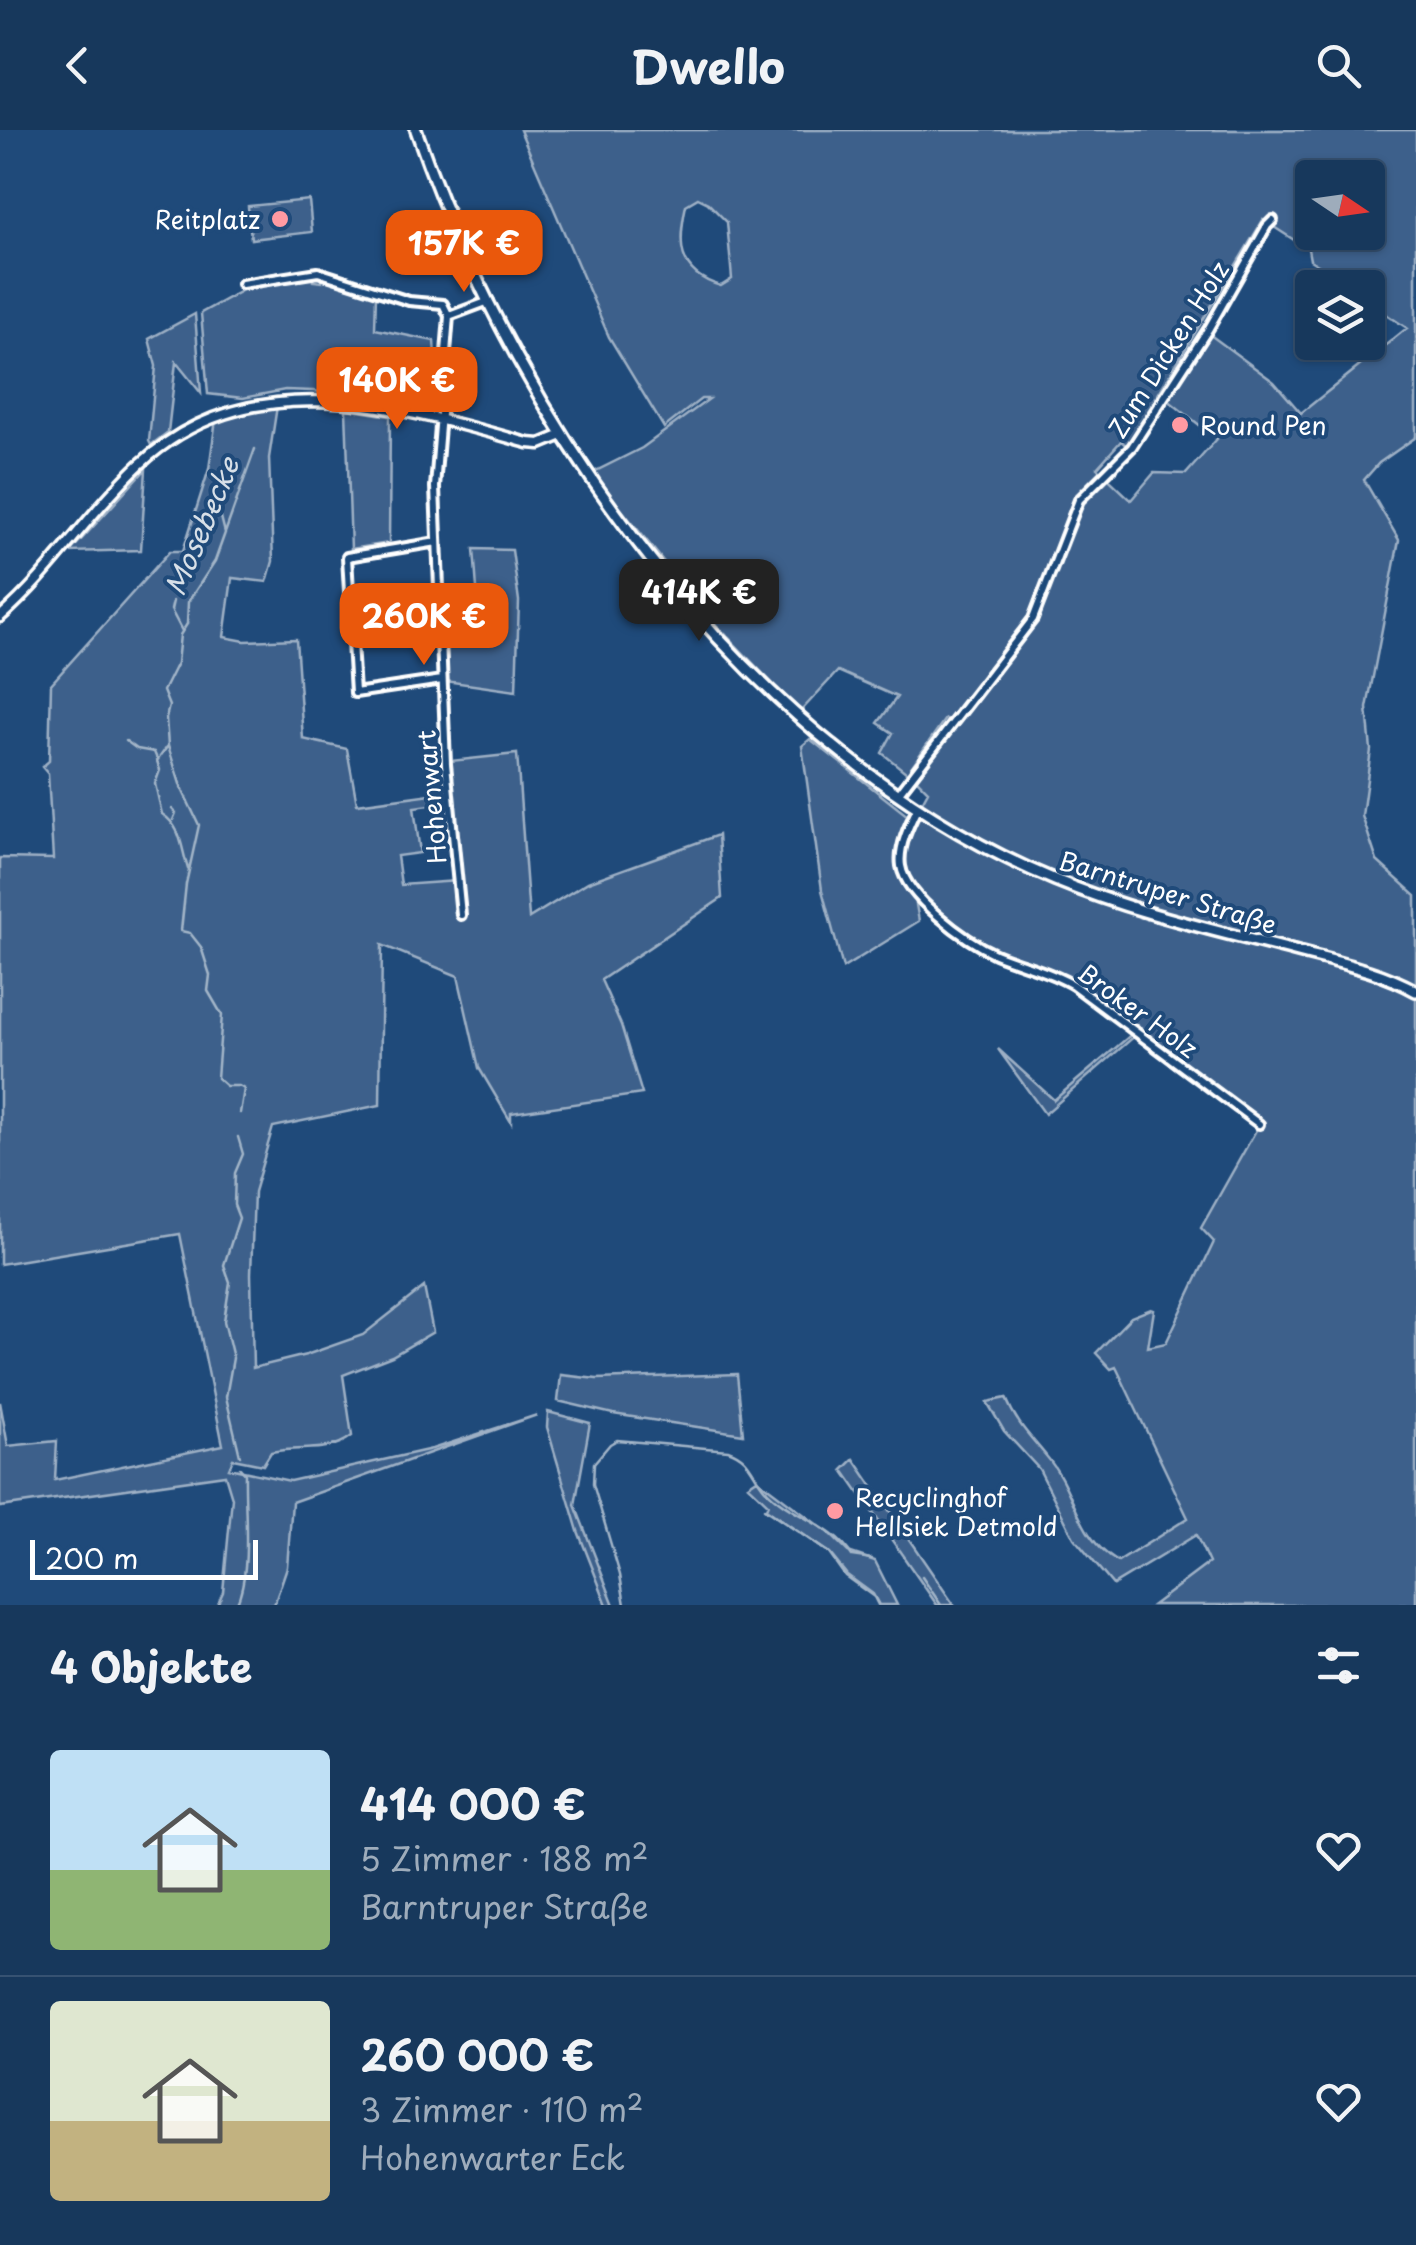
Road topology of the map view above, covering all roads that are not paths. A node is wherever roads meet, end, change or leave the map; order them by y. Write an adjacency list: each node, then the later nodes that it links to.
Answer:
1 (416, 130): 4 (main road, Barntruper Straße)
2 (1274, 220): 11 (street, Zum Dicken Holz)
3 (242, 284): 5 (street)
4 (488, 301): 5 (street); 7 (main road, Barntruper Straße)
5 (449, 316): 6 (street, Hohenwart)
6 (441, 421): 7 (street); 8 (street, Hohenwart); 9 (street)
7 (562, 436): 11 (main road, Barntruper Straße)
8 (437, 542): 10 (street, Hohenwart); 10 (street)
9 (0, 617)
10 (442, 680): 13 (street, Hohenwart)
11 (898, 794): 12 (main road, Barntruper Straße)
12 (918, 807): 14 (main road, Barntruper Straße); 15 (street, Broker Holz)
13 (461, 915)
14 (1416, 991)
15 (1259, 1124)

